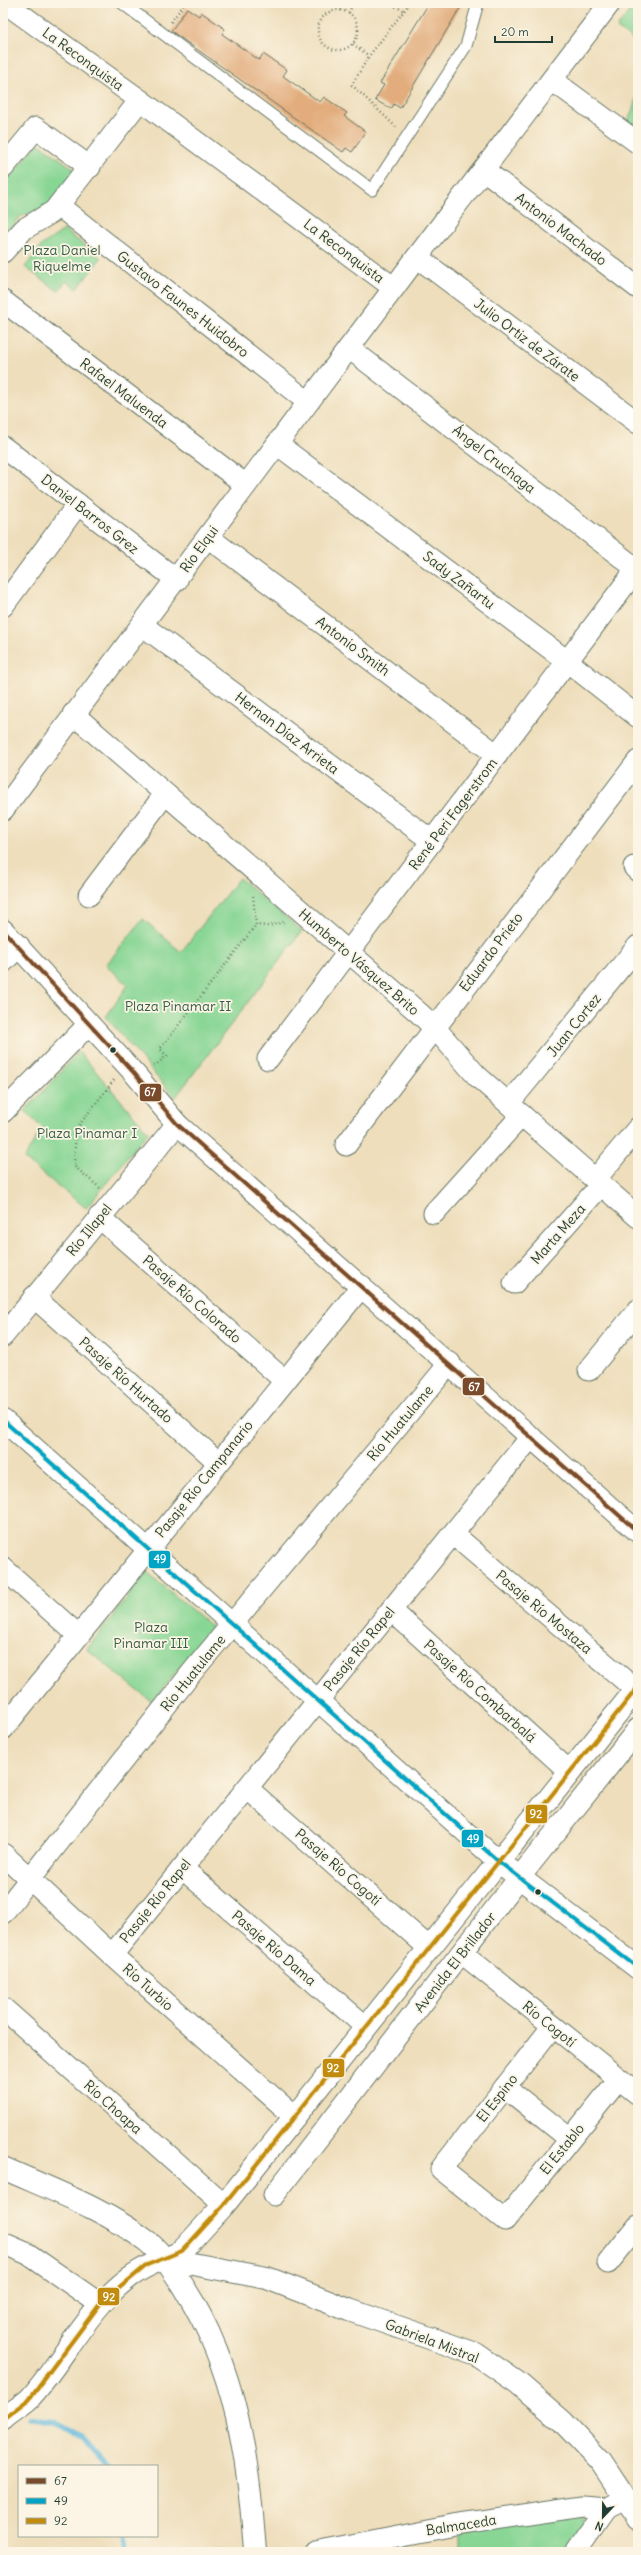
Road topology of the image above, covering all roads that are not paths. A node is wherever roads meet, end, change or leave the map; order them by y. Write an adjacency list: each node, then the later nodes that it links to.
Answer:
1 (5, 3): 6 (street, La Reconquista)
2 (122, 3): 3 (lane)
3 (478, 3)
4 (610, 3): 5 (street, La Reconquista)
5 (552, 80): 7 (street); 10 (street, La Reconquista)
6 (140, 100): 8 (street); 14 (street, La Reconquista)
7 (638, 143)
8 (90, 167): 9 (street); 11 (street)
9 (3, 168)
10 (484, 170): 13 (street, La Reconquista); 15 (street, Antonio Machado)
11 (59, 206): 12 (street); 18 (street, Gustavo Faunes Huidobro)
12 (3, 252)
13 (417, 257): 14 (street, La Reconquista); 19 (street, Julio Ortiz de Zárate)
14 (394, 288): 17 (street, Río Elqui)
15 (638, 288)
16 (3, 301): 22 (street, Rafael Maluenda)
17 (349, 348): 18 (street, Río Elqui); 25 (street, Ángel Cruchaga)
18 (308, 402): 20 (street, Río Elqui)
19 (638, 423)
20 (277, 444): 22 (street, Río Elqui); 29 (street, Sady Zañartu)
21 (3, 447): 23 (street, Daniel Barros Grez)
22 (246, 485): 24 (street, Río Elqui)
23 (78, 504): 26 (street, Daniel Barros Grez); 27 (street)
24 (208, 537): 26 (street, Río Elqui); 32 (street, Antonio Smith)
25 (638, 569): 29 (street, René Peri Fagerstrom)
26 (177, 580): 28 (street, Río Elqui)
27 (3, 606)
28 (142, 625): 30 (street, Río Elqui); 36 (street, Hernan Díaz Arrieta)
29 (568, 661): 31 (street, Sady Zañartu); 32 (street, René Peri Fagerstrom)
30 (72, 714): 34 (street, Humberto Vásquez Brito); 35 (street, Río Elqui)
31 (638, 717)
32 (497, 755): 36 (street, René Peri Fagerstrom)
33 (638, 761): 44 (street, Eduardo Prieto)
34 (165, 794): 37 (street); 41 (street, Humberto Vásquez Brito)
35 (6, 801)
36 (432, 841): 41 (street, René Peri Fagerstrom)
37 (89, 895)
38 (3, 930): 39 (street)
39 (19, 946): 42 (street); 43 (street)
40 (638, 946): 46 (street, Juan Cortez)
41 (350, 952): 44 (street, Humberto Vásquez Brito); 45 (street, René Peri Fagerstrom)
42 (3, 962)
43 (89, 1024): 47 (street); 48 (street)
44 (434, 1027): 46 (street, Humberto Vásquez Brito); 50 (street, Eduardo Prieto)
45 (268, 1059)
46 (515, 1109): 51 (street, Humberto Vásquez Brito); 52 (street, Juan Cortez)
47 (3, 1112)
48 (177, 1124): 53 (street, Río Illapel); 56 (street)
49 (638, 1128): 51 (street, Marta Meza)
50 (346, 1145)
51 (598, 1182): 54 (street, Humberto Vásquez Brito); 55 (street, Marta Meza)
52 (434, 1213)
53 (99, 1217): 57 (street, Río Illapel); 62 (street, Pasaje Río Colorado)
54 (638, 1218)
55 (514, 1283)
56 (362, 1286): 60 (street); 62 (street, Pasaje Río Campanario)
57 (34, 1297): 59 (street, Río Illapel); 65 (street, Pasaje Río Hurtado)
58 (638, 1310): 61 (street)
59 (3, 1336)
60 (450, 1364): 64 (street); 71 (street, Río Huatulame)
61 (589, 1370)
62 (285, 1381): 65 (street, Pasaje Río Campanario)
63 (3, 1420): 68 (street)
64 (531, 1437): 66 (street); 67 (street, Pasaje Río Rapel)
65 (218, 1462): 68 (street, Pasaje Río Campanario)
66 (638, 1532)
67 (453, 1534): 70 (street, Pasaje Río Rapel); 73 (street, Pasaje Río Mostaza)
68 (148, 1548): 71 (street); 72 (street, Pasaje Río Campanario)
69 (3, 1568): 72 (street)
70 (391, 1610): 74 (street, Pasaje Río Rapel); 77 (street, Pasaje Río Combarbalá)
71 (233, 1624): 74 (street); 82 (street, Río Huatulame)
72 (78, 1634): 75 (street, Pasaje Río Campanario)
73 (637, 1688): 77 (street, Avenida El Brillador)
74 (318, 1700): 78 (street, Pasaje Río Rapel); 80 (street)
75 (7, 1717)
76 (638, 1729): 83 (street, Avenida El Brillador)
77 (569, 1771): 80 (street, Avenida El Brillador)
78 (247, 1788): 81 (street, Pasaje Río Rapel); 85 (street, Pasaje Río Cogotí)
79 (3, 1854): 82 (street, Río Turbio)
80 (498, 1861): 83 (street); 85 (street, Avenida El Brillador)
81 (182, 1868): 87 (street, Pasaje Río Rapel); 90 (street, Pasaje Río Dama)
82 (30, 1877): 84 (street, Río Huatulame); 87 (street, Río Turbio)
83 (519, 1878): 86 (street, Avenida El Brillador); 88 (street)
84 (3, 1913)
85 (428, 1947): 90 (street, Avenida El Brillador)
86 (462, 1954): 91 (street, Río Cogotí); 98 (street, Avenida El Brillador)
87 (112, 1955): 95 (street, Río Turbio)
88 (638, 1968)
89 (3, 2008): 99 (street, Río Choapa)
90 (366, 2027): 95 (street, Avenida El Brillador)
91 (552, 2027): 92 (street, Río Cogotí); 93 (street, El Espino)
92 (619, 2080): 94 (street, Río Cogotí); 96 (street, El Establo)
93 (505, 2087): 96 (street); 100 (street, El Espino)
94 (638, 2094)
95 (294, 2117): 99 (street, Avenida El Brillador)
96 (570, 2139): 100 (street, El Establo)
97 (3, 2168): 103 (street)
98 (274, 2195)
99 (224, 2205): 103 (street, Avenida El Brillador)
100 (505, 2220)
101 (638, 2226): 104 (street)
102 (3, 2242): 105 (street)
103 (166, 2259): 105 (street); 107 (street, Gabriela Mistral); 109 (street)
104 (608, 2263)
105 (100, 2304): 106 (street)
106 (3, 2418)
107 (616, 2504): 108 (street, Gabriela Mistral); 110 (street, Balmaceda); 111 (street)
108 (638, 2518)
109 (255, 2552)
110 (316, 2552)
111 (576, 2552)

